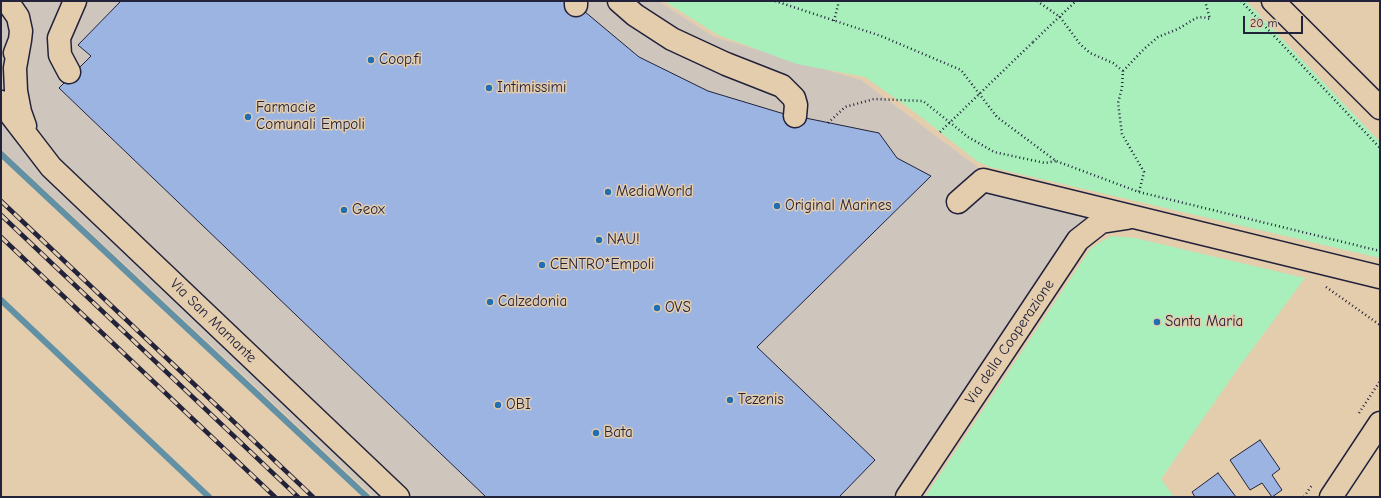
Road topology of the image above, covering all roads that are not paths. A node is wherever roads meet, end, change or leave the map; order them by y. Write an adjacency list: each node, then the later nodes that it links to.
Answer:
1 (7, 1): 6 (street)
2 (19, 1): 6 (street)
3 (75, 1): 8 (street)
4 (619, 1): 11 (street)
5 (1272, 1): 10 (street)
6 (21, 35): 7 (street); 12 (street, Via San Mamante)
7 (1, 69)
8 (69, 72)
9 (1, 102): 12 (street, Via San Mamante)
10 (1380, 108)
11 (795, 116)
12 (31, 142): 17 (street, Via San Mamante)
13 (958, 202): 14 (street, Via della Cooperazione)
14 (1134, 217): 15 (street, Via della Cooperazione); 18 (street, Via della Cooperazione)
15 (1380, 277)
16 (1380, 423): 19 (street)
17 (398, 497)
18 (908, 497)
19 (1331, 497)

